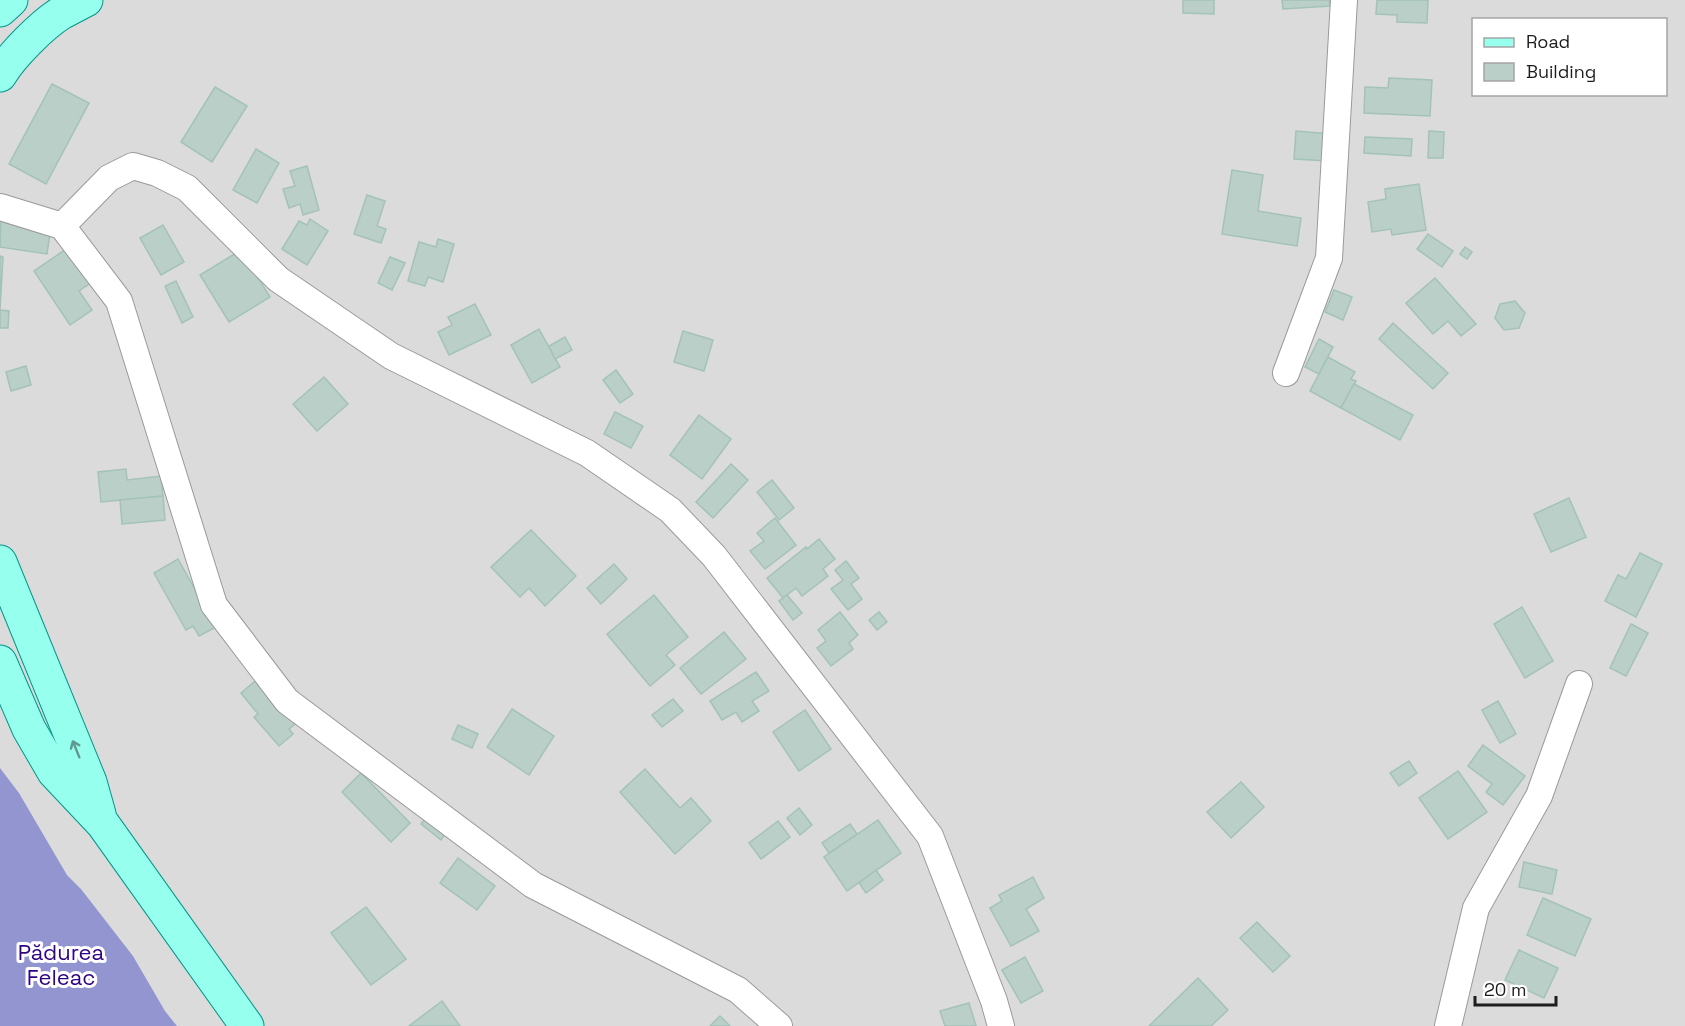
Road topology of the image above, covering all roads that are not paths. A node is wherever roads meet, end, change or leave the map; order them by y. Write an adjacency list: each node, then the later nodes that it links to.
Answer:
1 (11, 0): 4 (main road)
2 (1344, 0): 8 (street)
3 (69, 5): 5 (main road)
4 (0, 10)
5 (0, 75)
6 (0, 207): 7 (street)
7 (62, 226): 14 (street); 15 (street)
8 (1286, 373)
9 (0, 562): 12 (main road, one-way to 9)
10 (0, 662): 12 (main road)
11 (1579, 684): 16 (street)
12 (103, 824): 13 (main road)
13 (248, 1026)
14 (779, 1026)
15 (1001, 1026)
16 (1448, 1026)

